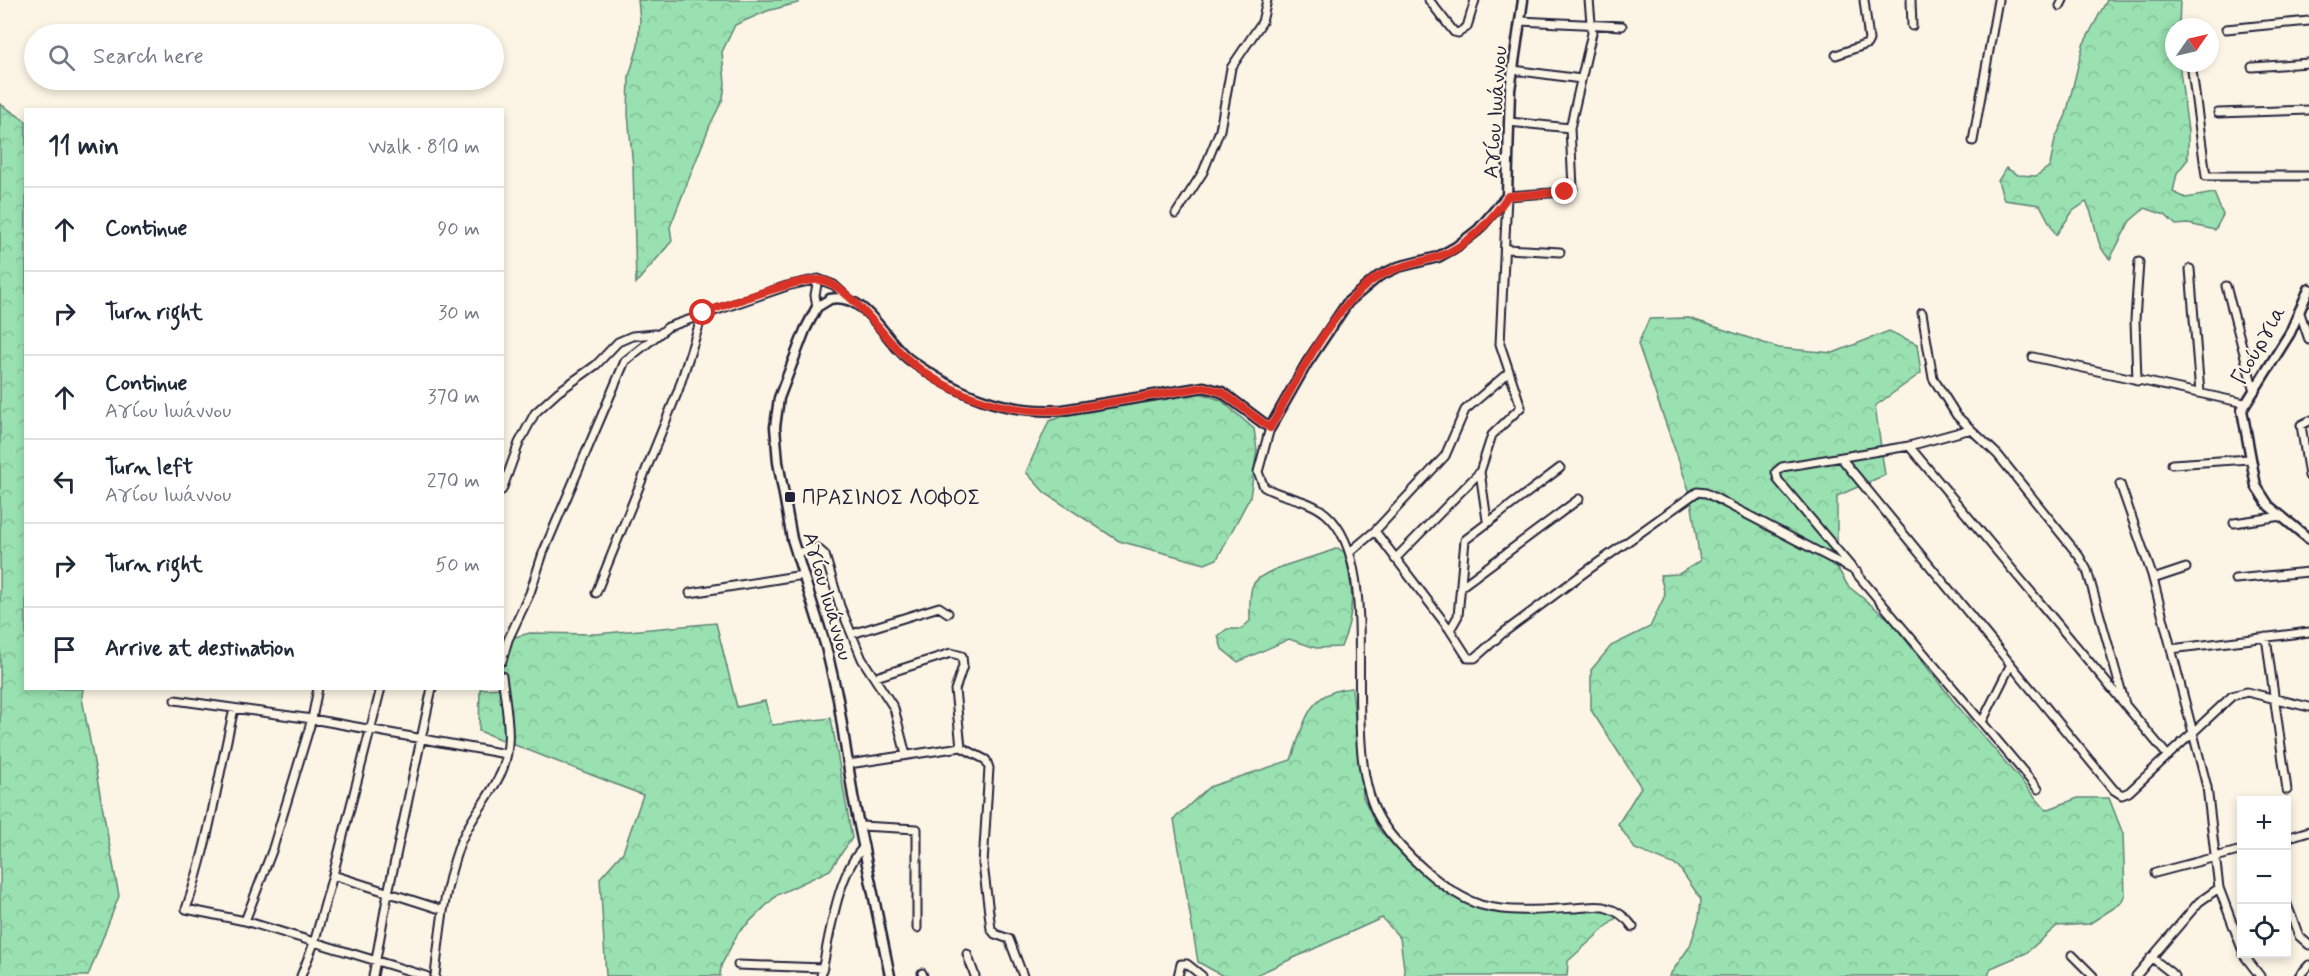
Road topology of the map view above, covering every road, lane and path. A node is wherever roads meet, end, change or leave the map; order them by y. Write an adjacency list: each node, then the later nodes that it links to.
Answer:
1 (1267, 0): 28 (street)
2 (1429, 0): 3 (street)
3 (1475, 0)
4 (1523, 0): 9 (street, Αγίου Ιωάννου)
5 (1589, 0): 11 (street)
6 (1864, 0): 15 (street)
7 (1911, 0): 13 (street)
8 (1998, 0): 25 (street)
9 (1520, 21): 11 (street); 18 (street, Αγίου Ιωάννου)
10 (2309, 21): 14 (street)
11 (1591, 26): 12 (street); 20 (street)
12 (1622, 26)
13 (1912, 26)
14 (2226, 29)
15 (1836, 55)
16 (2309, 63): 17 (street)
17 (2252, 67)
18 (1513, 70): 20 (street); 23 (street, Αγίου Ιωάννου)
19 (2192, 72): 26 (street)
20 (1581, 79): 24 (street)
21 (2309, 110): 22 (street)
22 (2218, 113)
23 (1509, 122): 24 (street); 27 (street, Αγίου Ιωάννου)
24 (1569, 128): 27 (street)
25 (1973, 141)
26 (2309, 176)
27 (1508, 196): 29 (street); 50 (street, Αγίου Ιωάννου)
28 (1176, 214)
29 (1507, 249): 30 (street); 44 (street)
30 (1560, 252)
31 (2139, 262): 45 (street)
32 (2190, 269): 47 (street)
33 (818, 279): 36 (street); 37 (street); 39 (street)
34 (2226, 286): 46 (street)
35 (2309, 289): 38 (street, Γιούργια)
36 (851, 302): 37 (street); 50 (street)
37 (817, 308): 68 (street, Αγίου Ιωάννου)
38 (2299, 310): 42 (street); 46 (street, Γιούργια)
39 (703, 313): 41 (street); 77 (street)
40 (1922, 313): 51 (street)
41 (656, 334): 59 (street); 85 (street)
42 (2309, 340)
43 (2033, 357): 45 (street)
44 (1508, 373): 57 (street); 65 (street)
45 (2137, 381): 47 (street)
46 (2254, 391): 48 (street, Γιούργια)
47 (2200, 393): 48 (street)
48 (2244, 403): 54 (street, Γιούργια)
49 (2309, 421): 58 (street)
50 (1270, 428): 67 (street)
51 (1971, 429): 52 (street); 94 (street)
52 (1909, 446): 53 (street); 94 (street)
53 (1842, 459): 71 (street); 86 (street)
54 (2250, 459): 55 (street); 62 (street, Γιούργια)
55 (2172, 464)
56 (1560, 468): 63 (street)
57 (1480, 472): 63 (street); 69 (street)
58 (2309, 476)
59 (504, 484)
60 (2120, 484): 74 (street)
61 (1579, 499): 76 (street)
62 (2282, 516): 64 (street); 66 (street, Γιούργια)
63 (1487, 520): 76 (street)
64 (2234, 523)
65 (1375, 531): 67 (street); 69 (street)
66 (2309, 539)
67 (1350, 552): 122 (street)
68 (796, 554): 73 (street, Αγίου Ιωάννου); 82 (street)
69 (1395, 559): 80 (street)
70 (2186, 568): 74 (street)
71 (1857, 572): 80 (street); 98 (street)
72 (2309, 572): 75 (street)
73 (803, 575): 78 (street); 106 (street, Αγίου Ιωάννου)
74 (2153, 579): 84 (street)
75 (2235, 579)
76 (1462, 586): 80 (street)
77 (596, 593)
78 (690, 593)
79 (948, 613): 82 (street)
80 (1450, 630)
81 (2309, 632): 83 (street)
82 (852, 634): 87 (street)
83 (2266, 637): 84 (street); 93 (street)
84 (2171, 649): 100 (street)
85 (504, 654)
86 (2010, 666): 98 (street); 105 (street)
87 (876, 677): 102 (street); 104 (street)
88 (318, 690): 97 (street)
89 (381, 690): 99 (street)
90 (432, 690): 101 (street)
91 (504, 690): 103 (street)
92 (175, 700): 96 (street)
93 (2273, 700): 95 (street); 100 (street); 108 (street)
94 (2125, 704): 105 (street)
95 (2309, 707)
96 (234, 709): 97 (street); 121 (street)
97 (312, 719): 99 (street); 121 (street)
98 (1982, 722): 107 (street)
99 (371, 729): 101 (street); 116 (street)
100 (2192, 734): 105 (street); 114 (street)
101 (422, 738): 103 (street); 118 (street)
102 (961, 747): 104 (street); 141 (street)
103 (506, 754): 120 (street)
104 (906, 755): 106 (street)
105 (2168, 756)
106 (849, 764): 109 (street, Αγίου Ιωάννου)
107 (2038, 789)
108 (2287, 790)
109 (860, 826): 112 (street, Αγίου Ιωάννου); 123 (street)
110 (2309, 831): 111 (street)
111 (2291, 836)
112 (864, 847): 134 (street); 139 (street, Αγίου Ιωάννου)
113 (2237, 851): 114 (street)
114 (2216, 857): 115 (street); 117 (street)
115 (2155, 873)
116 (333, 875): 118 (street); 125 (street)
117 (2219, 888): 124 (street); 129 (street)
118 (388, 893): 120 (street); 131 (street)
119 (2287, 904): 126 (street)
120 (443, 910): 138 (street)
121 (246, 921): 125 (street)
122 (1633, 927)
123 (916, 928)
124 (2237, 938)
125 (314, 943): 131 (street); 135 (street)
126 (2309, 945)
127 (967, 954): 140 (street)
128 (2072, 955): 144 (street)
129 (2151, 957): 145 (street); 146 (street)
130 (2246, 958): 147 (street)
131 (377, 961): 136 (street); 137 (street)
132 (738, 965): 134 (street)
133 (2309, 965): 148 (street)
134 (822, 972)
135 (301, 976)
136 (373, 976)
137 (426, 976)
138 (435, 976)
139 (890, 976)
140 (975, 976)
141 (1023, 976)
142 (1178, 976): 143 (street)
143 (1202, 976)
144 (2093, 976)
145 (2136, 976)
146 (2175, 976)
147 (2260, 976)
148 (2299, 976)

